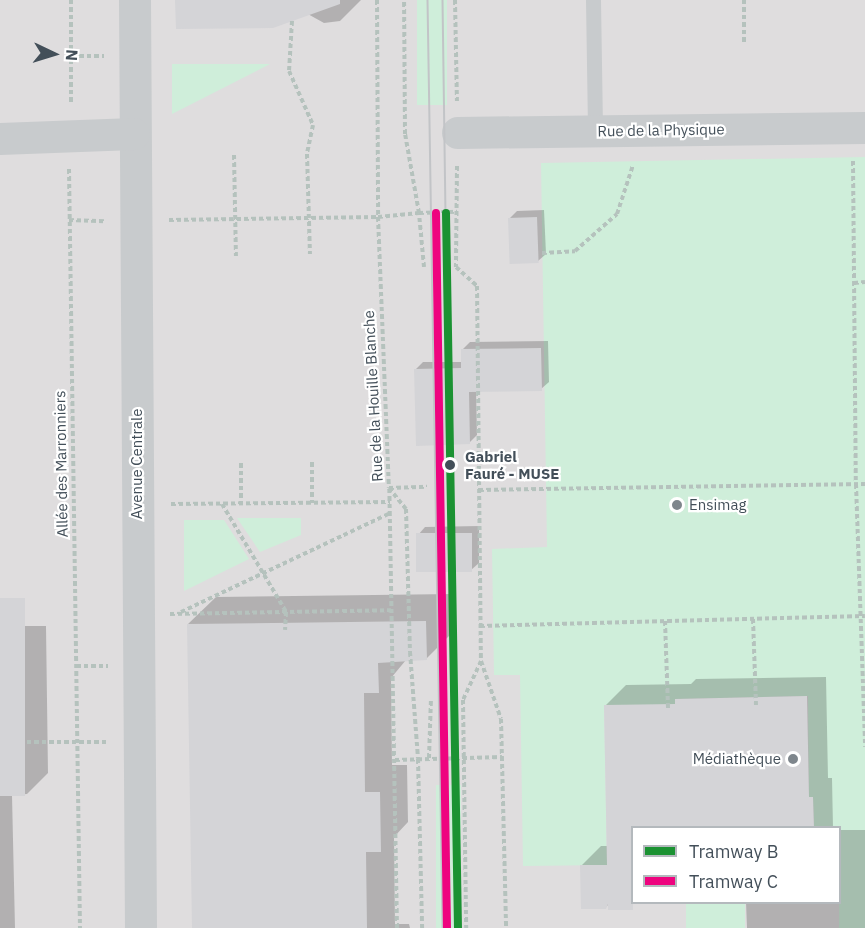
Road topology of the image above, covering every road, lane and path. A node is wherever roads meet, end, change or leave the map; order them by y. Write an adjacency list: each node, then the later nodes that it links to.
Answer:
1 (71, 0): 10 (path, Allée des Marronniers)
2 (135, 0): 16 (street, Avenue Centrale)
3 (377, 0): 24 (path, Rue de la Houille Blanche)
4 (404, 0): 21 (path)
5 (455, 0): 15 (path)
6 (593, 0): 14 (lane)
7 (744, 0): 9 (path)
8 (292, 21): 22 (path)
9 (744, 42)
10 (72, 56): 11 (path); 17 (path, Allée des Marronniers)
11 (113, 56)
12 (859, 128): 13 (street, Rue de la Physique); 33 (path)
13 (632, 130): 14 (street, Rue de la Physique); 28 (path)
14 (595, 131): 15 (street, Rue de la Physique)
15 (458, 133): 20 (path)
16 (134, 134): 17 (street); 51 (street, Avenue Centrale)
17 (70, 137): 18 (street); 25 (path, Allée des Marronniers)
18 (0, 139)
19 (234, 155): 23 (path)
20 (457, 212): 21 (path); 40 (path)
21 (419, 213): 24 (path); 31 (path)
22 (310, 217): 23 (path); 24 (path); 29 (path)
23 (236, 218): 27 (path); 30 (path)
24 (378, 218): 39 (path, Rue de la Houille Blanche)
25 (69, 220): 26 (path); 58 (path, Allée des Marronniers)
26 (111, 220)
27 (158, 220)
28 (542, 253)
29 (310, 254)
30 (236, 256)
31 (424, 267)
32 (865, 282): 33 (path)
33 (854, 283): 36 (path)
34 (312, 462): 43 (path)
35 (241, 463): 42 (path)
36 (856, 484): 37 (path); 40 (path); 52 (path)
37 (865, 484)
38 (427, 487): 39 (path)
39 (390, 488): 41 (path); 70 (path, Rue de la Houille Blanche)
40 (479, 490): 55 (path)
41 (390, 502): 43 (path); 46 (path)
42 (241, 503): 43 (path); 45 (path)
43 (312, 503)
44 (161, 504): 45 (path)
45 (222, 504): 47 (path)
46 (390, 513): 47 (path); 48 (path)
47 (264, 573): 49 (path); 50 (path)
48 (391, 610): 49 (path); 71 (path)
49 (286, 612): 50 (path); 56 (path)
50 (178, 614): 51 (path)
51 (138, 615): 73 (street, Avenue Centrale)
52 (863, 616): 53 (path); 66 (path)
53 (753, 619): 54 (path); 61 (path)
54 (665, 621): 55 (path); 62 (path)
55 (480, 626): 57 (path)
56 (285, 630)
57 (481, 661): 67 (path); 69 (path)
58 (76, 666): 59 (path); 64 (path, Allée des Marronniers)
59 (112, 666)
60 (431, 698): 68 (path)
61 (756, 705)
62 (668, 708)
63 (27, 742): 64 (path)
64 (77, 742): 65 (path); 72 (path, Allée des Marronniers)
65 (117, 742)
66 (865, 747)
67 (502, 757): 69 (path); 77 (path)
68 (429, 758): 69 (path); 70 (path)
69 (465, 758): 76 (path)
70 (418, 759): 71 (path); 75 (path, Rue de la Houille Blanche)
71 (394, 760): 74 (path)
72 (80, 928)
73 (141, 928)
74 (397, 928)
75 (422, 928)
76 (466, 928)
77 (506, 928)

